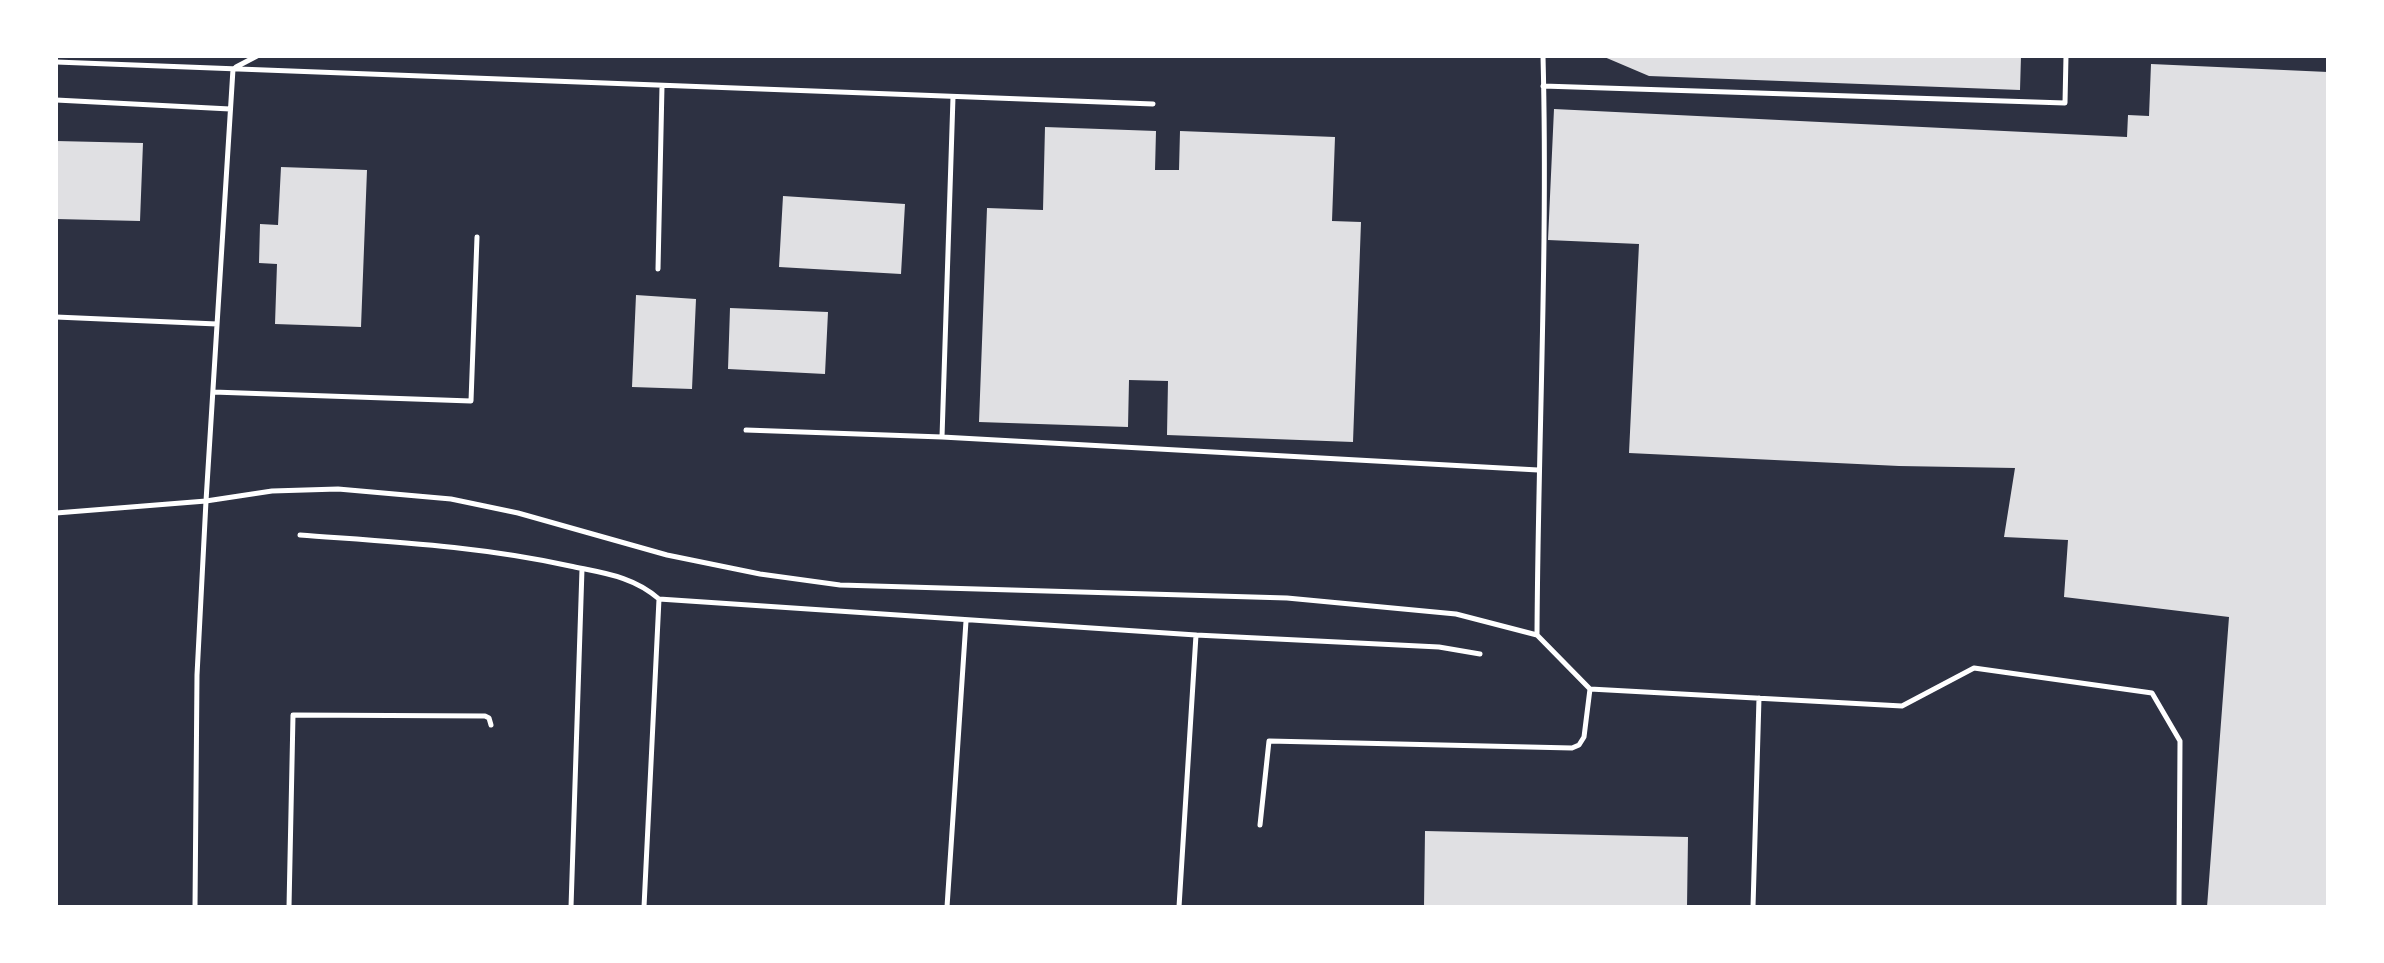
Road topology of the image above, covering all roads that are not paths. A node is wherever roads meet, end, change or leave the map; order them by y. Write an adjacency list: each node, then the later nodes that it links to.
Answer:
1 (257, 56): 5 (lane)
2 (1543, 56): 7 (lane)
3 (2066, 56): 7 (lane)
4 (56, 62): 5 (lane)
5 (233, 68): 6 (lane); 11 (lane)
6 (662, 86): 8 (lane); 13 (lane)
7 (1543, 86): 19 (lane)
8 (953, 97): 10 (lane); 18 (lane)
9 (56, 100): 11 (lane)
10 (1153, 104)
11 (230, 109): 15 (lane)
12 (477, 237): 16 (lane)
13 (658, 269)
14 (56, 317): 15 (lane)
15 (217, 324): 16 (lane)
16 (213, 392): 20 (lane)
17 (746, 430): 18 (lane)
18 (942, 437): 19 (lane)
19 (1538, 470): 27 (lane)
20 (206, 501): 21 (lane); 27 (lane); 33 (lane)
21 (56, 513)
22 (300, 535): 23 (lane)
23 (582, 569): 24 (lane); 35 (lane)
24 (659, 599): 25 (lane); 36 (lane)
25 (966, 621): 26 (lane); 37 (lane)
26 (1196, 635): 28 (lane); 38 (lane)
27 (1537, 635): 29 (lane)
28 (1480, 654)
29 (1590, 689): 30 (lane); 32 (lane)
30 (1759, 698): 39 (lane); 40 (lane)
31 (491, 725): 34 (lane)
32 (1260, 825)
33 (195, 907)
34 (289, 907)
35 (571, 907)
36 (644, 907)
37 (947, 907)
38 (1179, 907)
39 (1754, 907)
40 (2179, 907)

